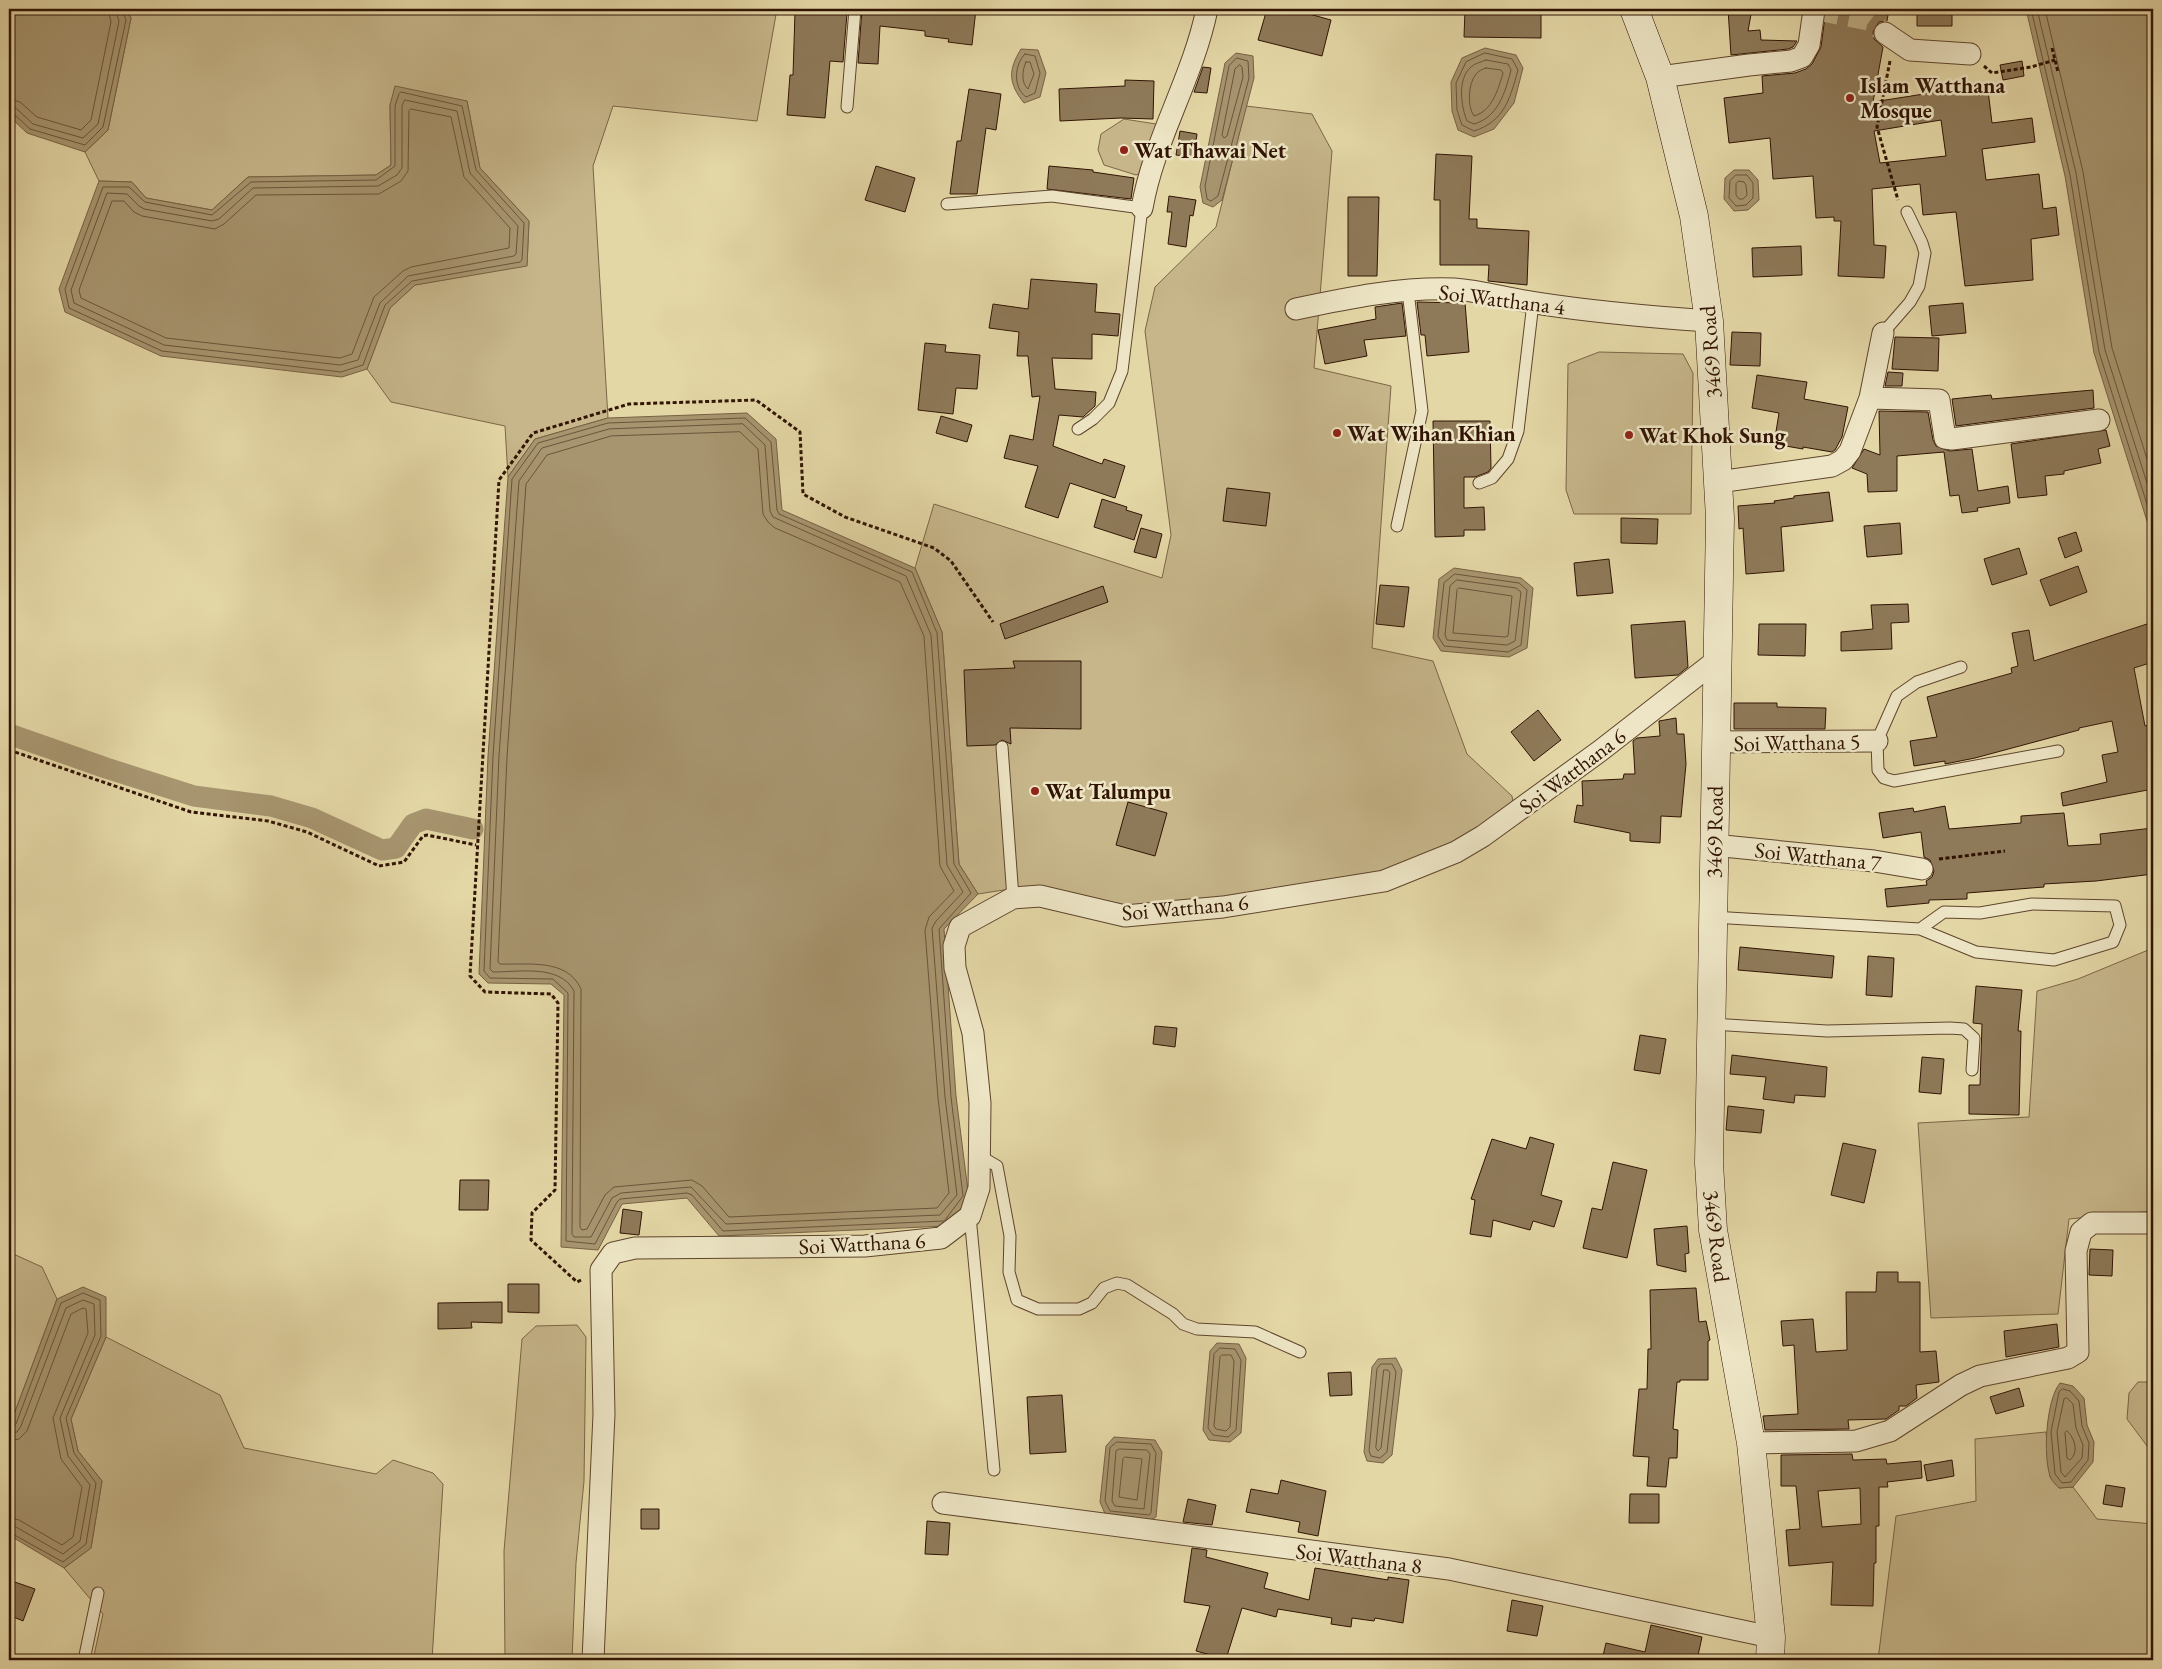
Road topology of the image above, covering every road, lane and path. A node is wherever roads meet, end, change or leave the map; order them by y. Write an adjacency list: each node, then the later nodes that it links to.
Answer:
1 (855, 9): 11 (lane)
2 (1207, 9): 13 (street)
3 (1634, 9): 10 (street, 3469 Road)
4 (1814, 10): 10 (street)
5 (1890, 37): 7 (street); 14 (path)
6 (2052, 48): 8 (path)
7 (1970, 54): 8 (path)
8 (2055, 60): 9 (path)
9 (2058, 72)
10 (1660, 77): 18 (street, 3469 Road)
11 (847, 107)
12 (947, 204): 13 (lane)
13 (1142, 208): 22 (lane)
14 (1907, 212): 19 (lane)
15 (1408, 291): 16 (street, Soi Watthana 4); 17 (street, Soi Watthana 4); 25 (lane)
16 (1533, 303): 18 (street, Soi Watthana 4); 24 (lane)
17 (1296, 309)
18 (1709, 321): 23 (street, 3469 Road)
19 (1883, 333): 20 (street)
20 (1870, 398): 21 (street); 23 (street)
21 (2099, 420)
22 (1078, 429)
23 (1718, 482): 27 (street, 3469 Road)
24 (1479, 483)
25 (1396, 526)
26 (993, 622): 34 (path)
27 (1717, 660): 30 (street, 3469 Road); 37 (street, Soi Watthana 6)
28 (1961, 667): 29 (lane)
29 (1877, 741): 30 (street, Soi Watthana 5); 33 (lane)
30 (1716, 742): 35 (street, 3469 Road)
31 (1002, 747): 37 (lane)
32 (9, 750): 34 (path)
33 (2058, 751)
34 (476, 845): 45 (path)
35 (1713, 845): 36 (street, Soi Watthana 7); 38 (street, 3469 Road)
36 (1922, 870)
37 (1013, 898): 42 (street, Soi Watthana 6)
38 (1712, 918): 39 (lane); 40 (street, 3469 Road)
39 (1920, 929): 39 (lane)
40 (1710, 1024): 41 (lane); 47 (street, 3469 Road)
41 (1972, 1070)
42 (980, 1156): 43 (street, Soi Watthana 6); 46 (lane)
43 (970, 1216): 45 (street, Soi Watthana 6); 48 (lane)
44 (2153, 1223): 47 (street)
45 (601, 1270): 53 (street)
46 (1300, 1352)
47 (1751, 1443): 51 (street, 3469 Road)
48 (994, 1470)
49 (943, 1503): 51 (street, Soi Watthana 8)
50 (98, 1593): 52 (lane)
51 (1770, 1649)
52 (84, 1660)
53 (593, 1660)

